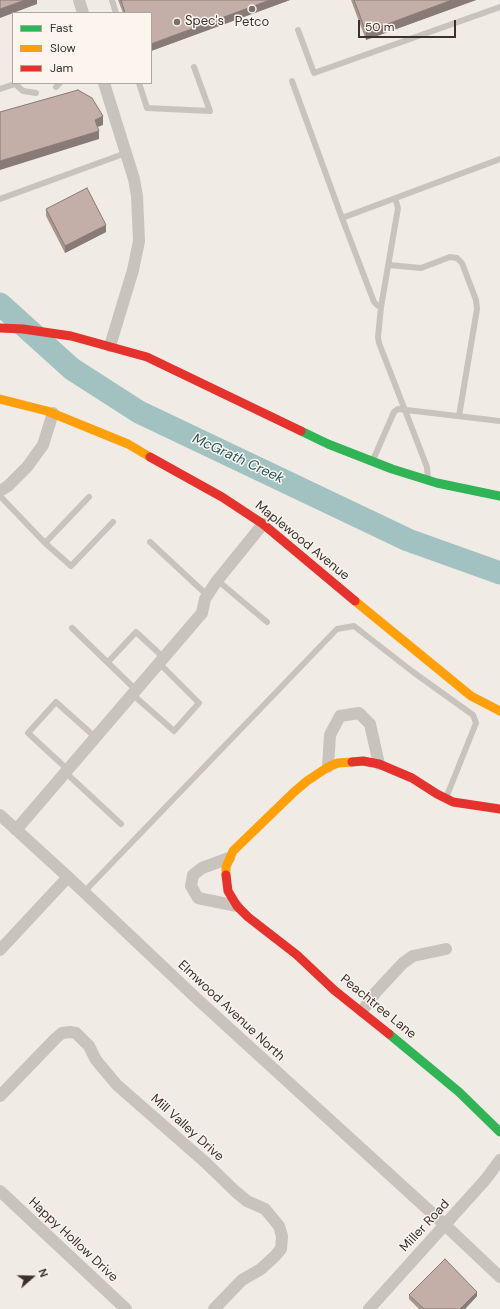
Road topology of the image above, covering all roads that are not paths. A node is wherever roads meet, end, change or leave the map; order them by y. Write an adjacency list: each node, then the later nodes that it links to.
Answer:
1 (79, 0): 4 (street)
2 (112, 0): 5 (lane)
3 (500, 7): 6 (lane)
4 (83, 12)
5 (116, 12)
6 (298, 30)
7 (194, 68): 11 (lane)
8 (292, 81): 18 (lane)
9 (16, 84): 12 (lane); 13 (lane)
10 (104, 84): 14 (street)
11 (139, 84)
12 (0, 89)
13 (36, 94)
14 (126, 153): 17 (lane); 22 (street)
15 (500, 159): 16 (lane)
16 (395, 198): 18 (lane); 19 (lane)
17 (0, 199)
18 (342, 218): 20 (lane)
19 (389, 265): 20 (lane); 26 (lane)
20 (381, 307): 24 (lane)
21 (2, 328): 22 (street)
22 (110, 346): 28 (street)
23 (0, 399): 25 (street, Maplewood Avenue)
24 (404, 409): 26 (lane); 28 (lane); 29 (lane)
25 (53, 413): 30 (street); 34 (street, Maplewood Avenue)
26 (460, 416): 27 (lane)
27 (500, 421)
28 (372, 462): 29 (street)
29 (428, 480): 31 (street)
30 (2, 489): 36 (lane)
31 (500, 496)
32 (89, 497): 36 (lane)
33 (113, 522): 36 (lane)
34 (263, 524): 37 (street); 44 (street, Maplewood Avenue)
35 (150, 542): 38 (lane)
36 (45, 543)
37 (217, 580): 38 (street); 39 (lane)
38 (207, 595): 41 (street)
39 (267, 622)
40 (72, 628): 42 (lane)
41 (161, 660): 42 (lane); 43 (street); 43 (lane)
42 (108, 662): 43 (lane)
43 (134, 692): 45 (street)
44 (500, 711)
45 (95, 737): 48 (street); 48 (lane)
46 (379, 764): 47 (street); 47 (street); 49 (street)
47 (328, 767): 54 (street)
48 (66, 770): 52 (lane); 53 (street)
49 (446, 798): 50 (street); 56 (lane)
50 (500, 809)
51 (2, 820): 53 (street, Elmwood Avenue North)
52 (121, 824)
53 (16, 830): 55 (street, Elmwood Avenue North)
54 (229, 858): 57 (street, Peachtree Lane); 57 (street, Peachtree Lane)
55 (68, 877): 56 (street, Elmwood Avenue North); 59 (street)
56 (84, 892): 65 (street, Elmwood Avenue North)
57 (236, 906): 60 (street, Peachtree Lane)
58 (446, 949): 60 (street)
59 (0, 950)
60 (362, 1011): 62 (street, Peachtree Lane)
61 (0, 1096): 68 (street, Mill Valley Drive)
62 (500, 1132)
63 (500, 1160): 65 (street, Miller Road)
64 (0, 1191): 67 (street, Happy Hollow Drive)
65 (445, 1225): 66 (street, Elmwood Avenue North); 69 (street, Miller Road)
66 (500, 1276)
67 (126, 1309)
68 (214, 1309)
69 (369, 1309)

